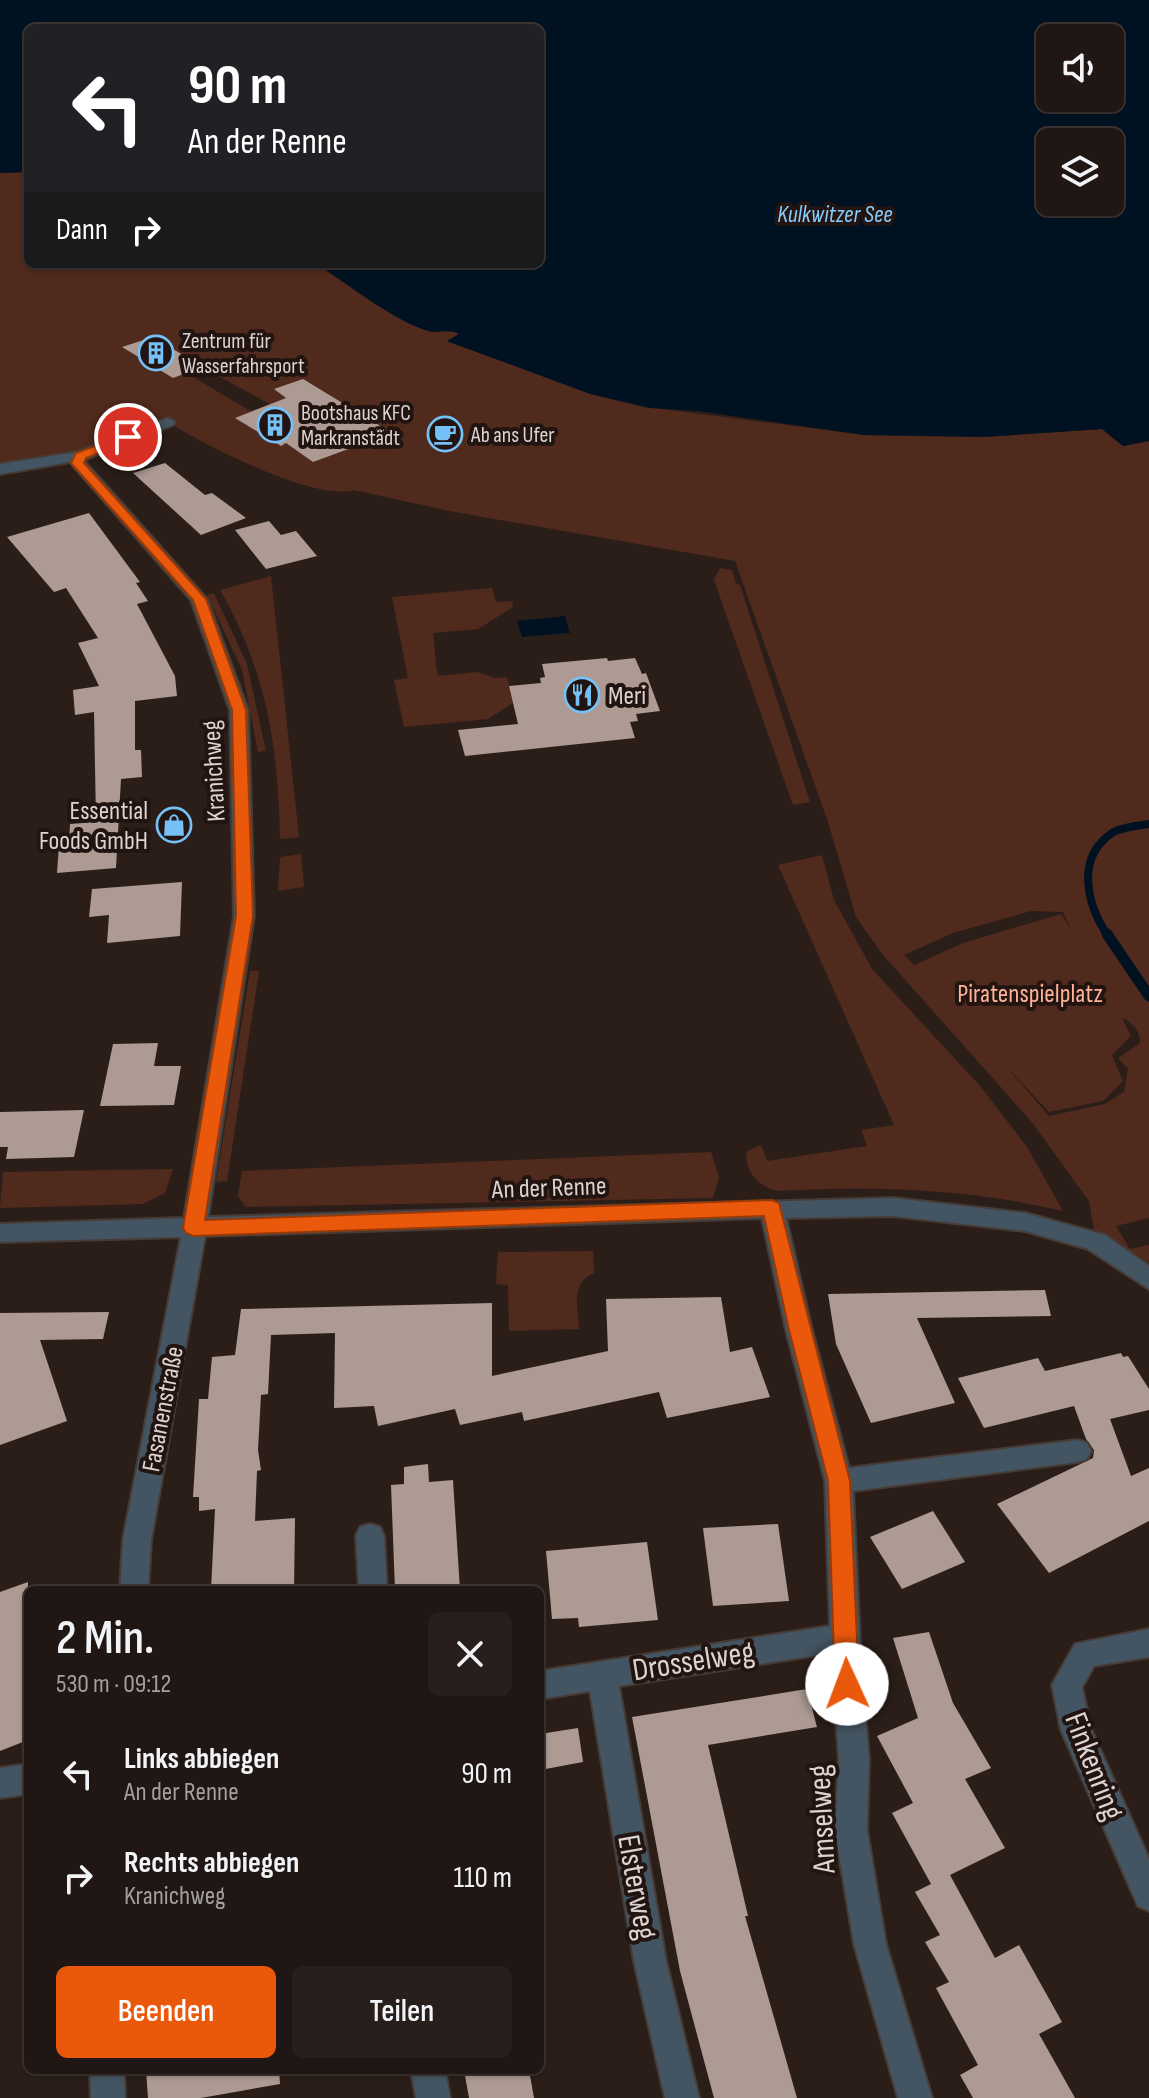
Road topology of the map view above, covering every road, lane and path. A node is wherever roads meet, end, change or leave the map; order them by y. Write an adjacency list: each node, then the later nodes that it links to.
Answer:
1 (168, 422): 2 (street)
2 (80, 456): 3 (street); 5 (street, Kranichweg)
3 (0, 469)
4 (772, 1208): 5 (street, An der Renne); 7 (street, An der Renne); 9 (street, Amselweg)
5 (193, 1228): 6 (street, An der Renne); 11 (street, Fasanenstraße)
6 (0, 1233)
7 (1149, 1279)
8 (1078, 1451): 9 (street)
9 (839, 1481): 13 (street, Amselweg)
10 (370, 1536): 12 (street)
11 (134, 1586)
12 (373, 1586)
13 (846, 1637): 15 (street, Drosselweg); 25 (street, Amselweg)
14 (1149, 1643): 19 (street, Finkenring)
15 (602, 1674): 16 (street, Drosselweg); 24 (street, Elsterweg)
16 (544, 1684)
17 (24, 1780): 18 (street)
18 (0, 1783)
19 (1149, 1894)
20 (107, 2074): 22 (street)
21 (429, 2074): 23 (street)
22 (108, 2098)
23 (433, 2098)
24 (682, 2098)
25 (915, 2098)

